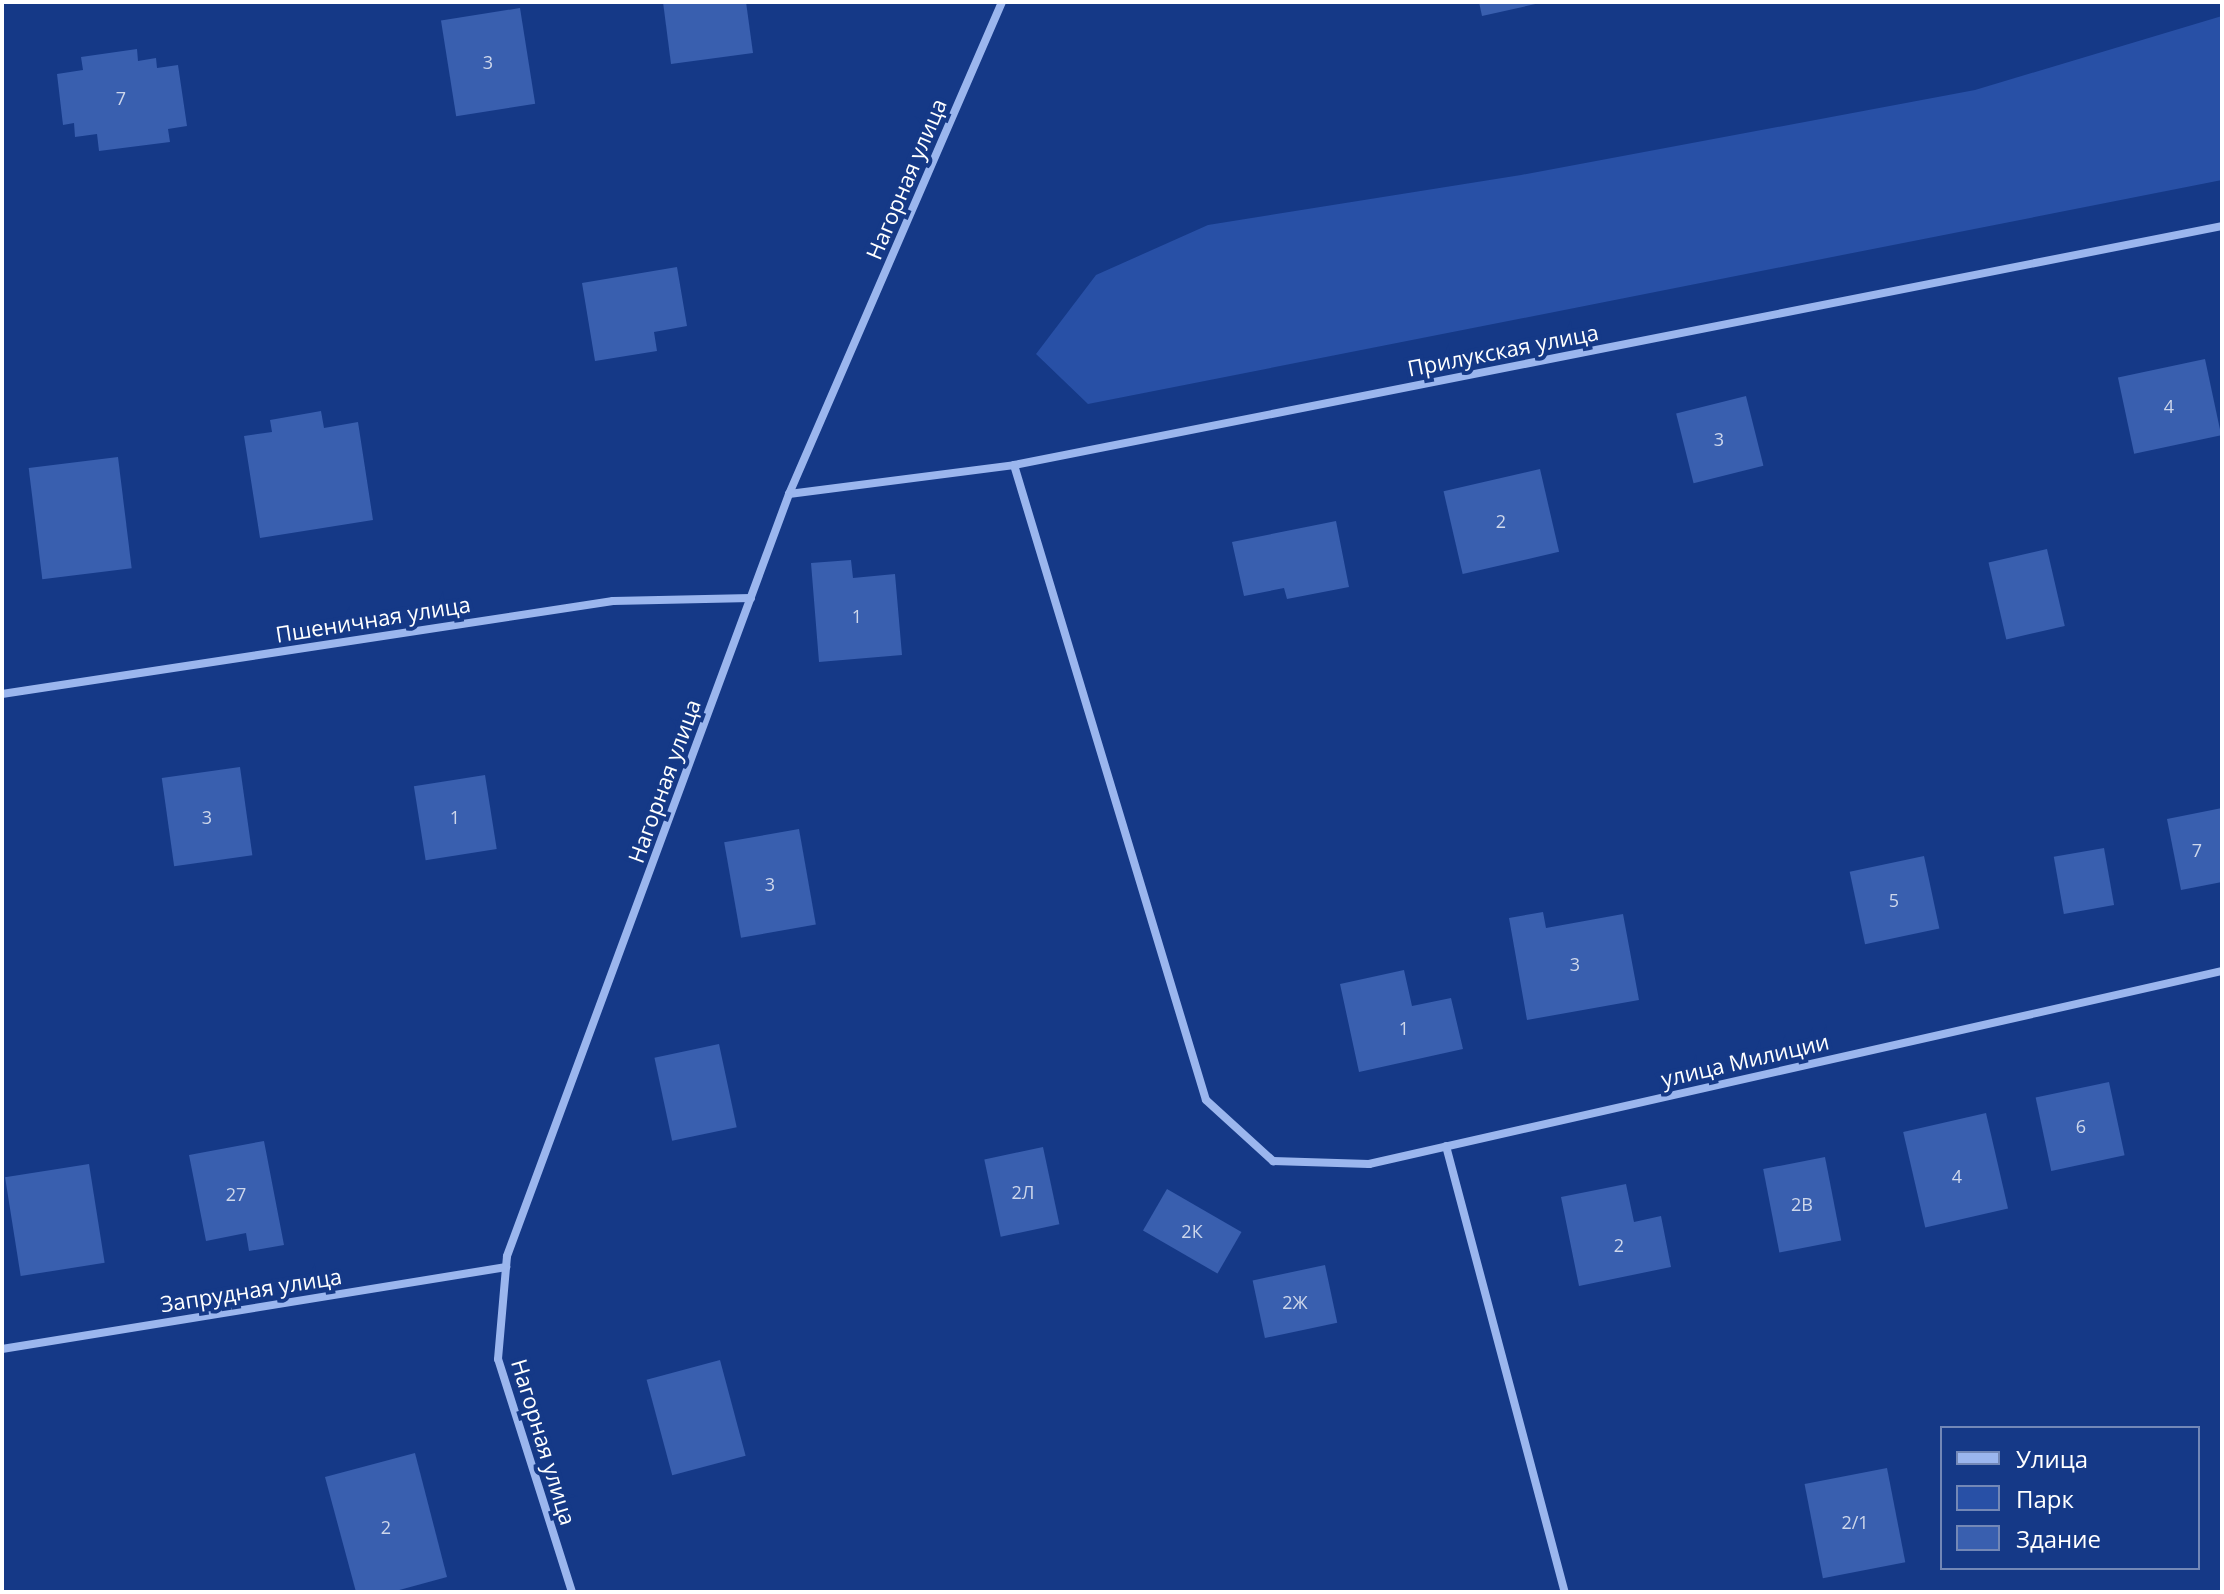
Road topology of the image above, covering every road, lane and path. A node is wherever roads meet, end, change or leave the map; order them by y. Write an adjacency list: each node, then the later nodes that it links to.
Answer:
1 (1002, 2): 4 (street, Нагорная улица)
2 (2222, 226): 3 (street, Прилукская улица)
3 (1014, 465): 4 (street, Прилукская улица); 8 (street, улица Милиции)
4 (789, 494): 5 (street, Нагорная улица)
5 (751, 598): 6 (street, Пшеничная улица); 9 (street, Нагорная улица)
6 (2, 694)
7 (2222, 971): 8 (street, улица Милиции)
8 (1446, 1146): 12 (street)
9 (506, 1267): 10 (street, Запрудная улица); 11 (street, Нагорная улица)
10 (2, 1349)
11 (572, 1592)
12 (1565, 1592)

